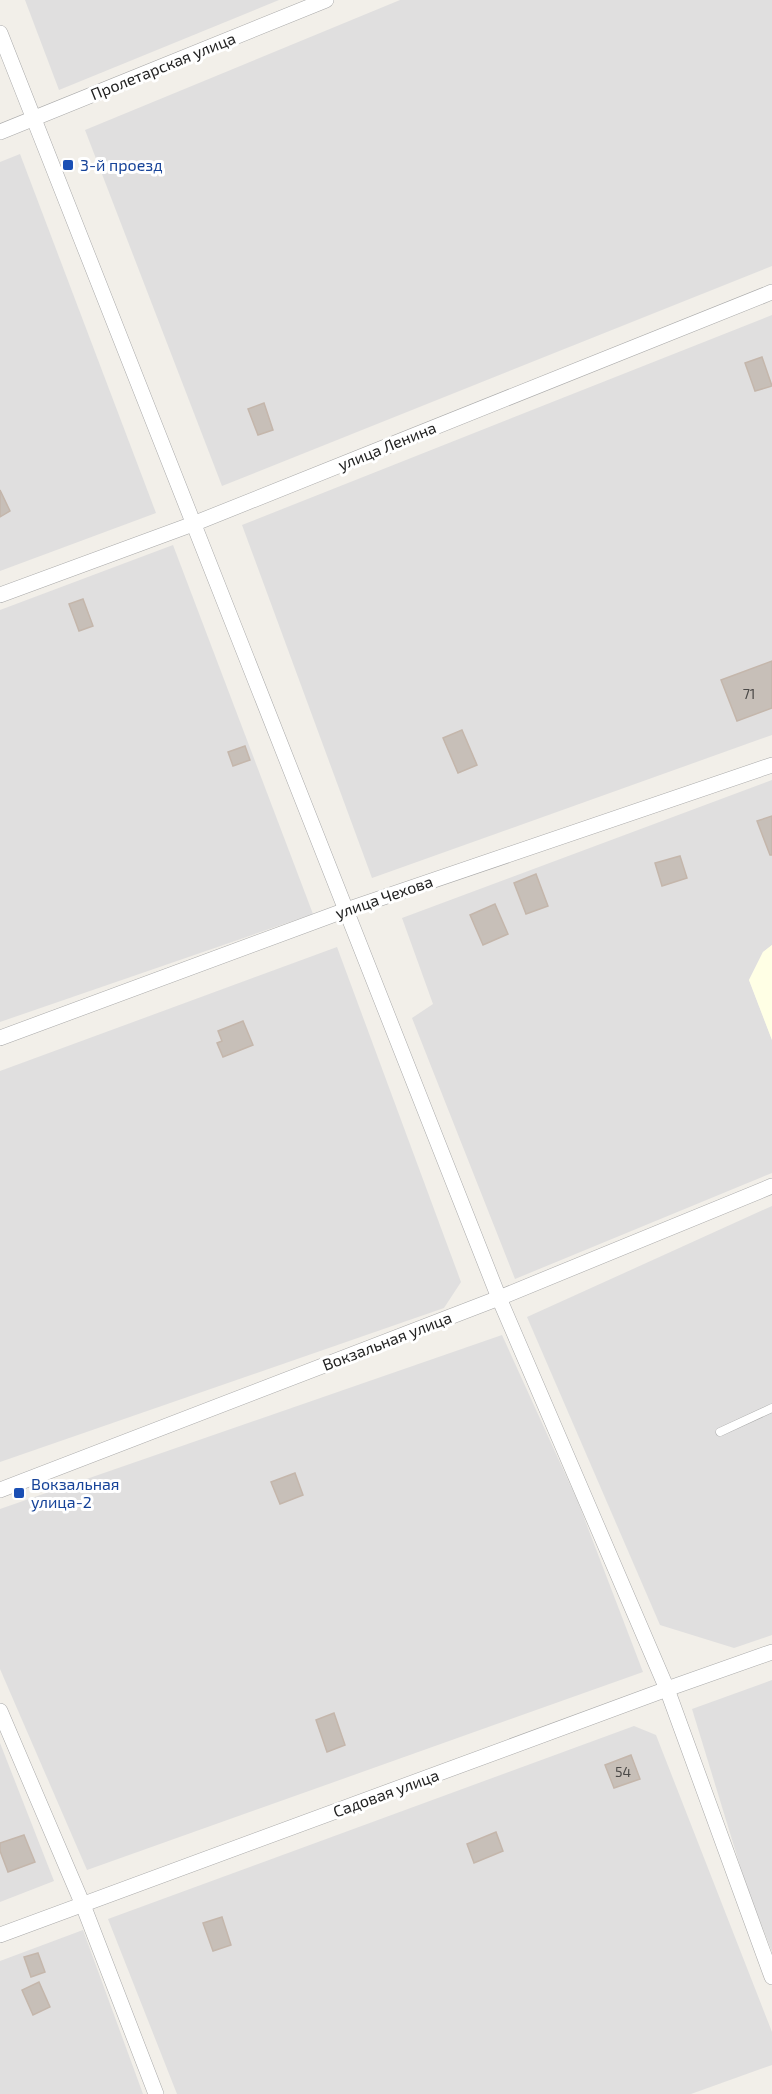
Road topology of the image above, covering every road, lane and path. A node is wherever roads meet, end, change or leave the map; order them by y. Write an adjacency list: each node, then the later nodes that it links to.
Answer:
1 (326, 0): 3 (street, Пролетарская улица)
2 (0, 33): 3 (street)
3 (33, 119): 4 (street, Пролетарская улица); 6 (street)
4 (0, 132)
5 (772, 292): 6 (street, улица Ленина)
6 (193, 524): 7 (street, улица Ленина); 9 (street)
7 (0, 595)
8 (772, 765): 9 (street, улица Чехова)
9 (346, 910): 10 (street, улица Чехова); 12 (street)
10 (0, 1038)
11 (772, 1186): 12 (street, Вокзальная улица)
12 (500, 1298): 15 (street, Вокзальная улица); 17 (street)
13 (772, 1408): 14 (lane)
14 (720, 1432)
15 (0, 1490)
16 (772, 1652): 17 (street, Садовая улица)
17 (667, 1689): 19 (street, Садовая улица); 21 (street)
18 (0, 1711): 19 (street)
19 (83, 1905): 20 (street, Садовая улица); 22 (street)
20 (0, 1935)
21 (772, 1977)
22 (156, 2094)

